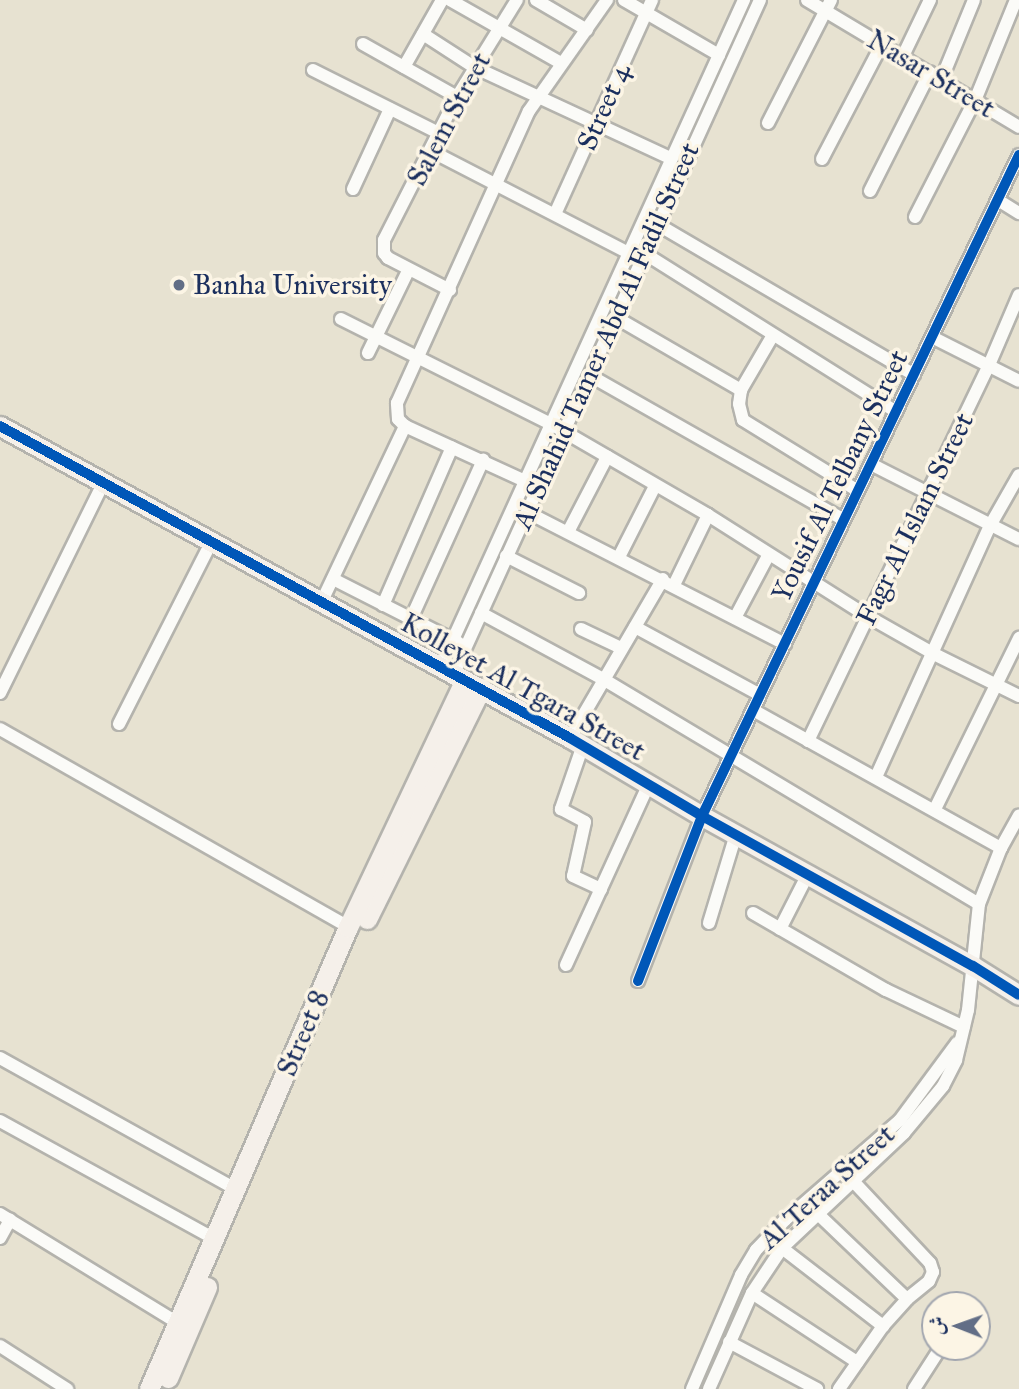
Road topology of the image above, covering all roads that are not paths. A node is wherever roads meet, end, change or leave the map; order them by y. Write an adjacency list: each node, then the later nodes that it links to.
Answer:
1 (442, 0): 17 (street)
2 (450, 0): 15 (street)
3 (517, 0): 15 (street, Salem Street)
4 (536, 0): 16 (street)
5 (607, 0): 16 (street)
6 (624, 0): 13 (street)
7 (744, 0): 20 (street, Al Shahid Tamer Abd Al Fadil Street)
8 (760, 0): 46 (street, Al Shahid Tamer Abd Al Fadil Street)
9 (807, 0): 14 (street, Nasar Street)
10 (930, 0): 21 (street)
11 (974, 0): 26 (street)
12 (1016, 0): 29 (street)
13 (649, 6): 20 (street); 32 (street, Street 4)
14 (829, 6): 19 (street, Nasar Street); 31 (street)
15 (498, 29): 22 (street); 24 (street, Salem Street)
16 (587, 30): 22 (street)
17 (423, 34): 23 (street); 24 (street)
18 (363, 44): 23 (street)
19 (882, 44): 21 (street, Nasar Street); 38 (street)
20 (719, 55): 37 (street, Al Shahid Tamer Abd Al Fadil Street)
21 (904, 56): 26 (street, Nasar Street)
22 (561, 62): 28 (street)
23 (404, 67): 27 (street)
24 (474, 67): 27 (street, Salem Street); 28 (street)
25 (313, 70): 30 (street)
26 (936, 75): 29 (street, Nasar Street); 41 (street)
27 (457, 97): 34 (street, Salem Street)
28 (537, 97): 32 (street); 39 (street)
29 (976, 99): 33 (street, Nasar Street); 45 (street)
30 (390, 108): 34 (street); 40 (street)
31 (768, 123)
32 (596, 124): 37 (street); 44 (street, Street 4)
33 (1019, 127)
34 (441, 134): 35 (street, Salem Street)
35 (431, 151): 39 (street); 49 (street, Salem Street)
36 (1019, 155): 42 (street, Yousif Al Telbany Street)
37 (672, 159): 47 (street, Al Shahid Tamer Abd Al Fadil Street)
38 (822, 159)
39 (494, 184): 44 (street); 50 (street)
40 (353, 189)
41 (870, 191)
42 (998, 200): 43 (street); 56 (street, Yousif Al Telbany Street)
43 (1019, 213)
44 (555, 214): 47 (street)
45 (915, 217)
46 (657, 224): 48 (street, Al Shahid Tamer Abd Al Fadil Street); 61 (street)
47 (629, 253): 65 (street, Al Shahid Tamer Abd Al Fadil Street)
48 (644, 253): 52 (street, Al Shahid Tamer Abd Al Fadil Street); 54 (street)
49 (409, 270): 50 (street); 55 (street)
50 (450, 290): 58 (street)
51 (1019, 295): 59 (street, Fagr Al Islam Street)
52 (615, 317): 60 (street, Al Shahid Tamer Abd Al Fadil Street); 63 (street)
53 (341, 319): 55 (street)
54 (773, 335): 63 (street); 64 (street)
55 (376, 337): 57 (street); 58 (street)
56 (932, 337): 59 (street); 61 (street, Yousif Al Telbany Street)
57 (368, 354)
58 (418, 357): 65 (street); 67 (street)
59 (989, 366): 62 (street); 78 (street, Fagr Al Islam Street)
60 (589, 375): 68 (street, Al Shahid Tamer Abd Al Fadil Street); 81 (street)
61 (914, 375): 64 (street, Yousif Al Telbany Street)
62 (1019, 381)
63 (741, 390): 77 (street)
64 (896, 412): 72 (street, Yousif Al Telbany Street)
65 (551, 424): 68 (street); 74 (street, Al Shahid Tamer Abd Al Fadil Street)
66 (0, 426): 75 (street, Kolleyet Al Tgara Street)
67 (405, 426): 69 (street); 89 (street)
68 (563, 431): 70 (street); 79 (street, Al Shahid Tamer Abd Al Fadil Street)
69 (452, 447): 71 (street); 94 (street)
70 (607, 457): 76 (street); 83 (street)
71 (483, 460): 74 (street); 98 (street)
72 (871, 464): 77 (street, Yousif Al Telbany Street); 78 (street)
73 (1019, 475): 82 (street)
74 (525, 481): 102 (street, Al Shahid Tamer Abd Al Fadil Street)
75 (104, 482): 85 (street, Kolleyet Al Tgara Street); 110 (street)
76 (655, 486): 80 (street); 88 (street)
77 (858, 491): 81 (street, Yousif Al Telbany Street)
78 (928, 492): 82 (street); 96 (street, Fagr Al Islam Street)
79 (527, 512): 83 (street); 87 (street, Al Shahid Tamer Abd Al Fadil Street)
80 (708, 515): 86 (street); 90 (street)
81 (844, 520): 91 (street, Yousif Al Telbany Street)
82 (991, 524): 84 (street); 106 (street)
83 (568, 532): 88 (street)
84 (1019, 539)
85 (212, 541): 93 (street, Kolleyet Al Tgara Street); 114 (street)
86 (769, 554): 91 (street); 97 (street)
87 (506, 556): 92 (street); 95 (street, Al Shahid Tamer Abd Al Fadil Street)
88 (619, 557): 90 (street)
89 (333, 579): 93 (street); 94 (street)
90 (668, 582): 97 (street); 99 (street)
91 (814, 583): 96 (street); 103 (street, Yousif Al Telbany Street)
92 (579, 593)
93 (322, 601): 107 (street, Kolleyet Al Tgara Street)
94 (383, 605): 98 (street)
95 (481, 613): 104 (street, Al Shahid Tamer Abd Al Fadil Street); 108 (street)
96 (869, 617): 106 (street); 116 (street, Fagr Al Islam Street)
97 (735, 618): 103 (street)
98 (411, 619): 102 (street)
99 (635, 628): 105 (street); 111 (street)
100 (581, 629): 105 (street)
101 (1019, 638): 109 (street)
102 (453, 639): 104 (street); 107 (street, Al Shahid Tamer Abd Al Fadil Street)
103 (785, 644): 111 (street, Yousif Al Telbany Street)
104 (466, 646): 107 (street, Al Shahid Tamer Abd Al Fadil Street)
105 (621, 648): 108 (street)
106 (934, 654): 109 (street); 119 (street)
107 (460, 677): 117 (street, Kolleyet Al Tgara Street); 131 (street, Street 8); 136 (street, Street 8)
108 (603, 679): 117 (street); 118 (street)
109 (997, 684): 112 (street); 121 (street)
110 (0, 693)
111 (760, 695): 113 (street, Yousif Al Telbany Street)
112 (1019, 696)
113 (753, 710): 116 (street); 118 (street, Yousif Al Telbany Street)
114 (119, 724)
115 (0, 729): 131 (street)
116 (808, 741): 119 (street)
117 (576, 742): 120 (street, Kolleyet Al Tgara Street); 127 (street)
118 (730, 757): 122 (street, Yousif Al Telbany Street); 128 (street)
119 (876, 777): 121 (street)
120 (649, 784): 122 (street, Kolleyet Al Tgara Street); 127 (street)
121 (935, 809): 125 (street)
122 (702, 816): 124 (street, Kolleyet Al Tgara Street); 135 (street, Yousif Al Telbany Street)
123 (1019, 816): 125 (street, Al Teraa Street)
124 (736, 834): 126 (street, Kolleyet Al Tgara Street); 130 (street)
125 (1001, 848): 128 (street, Al Teraa Street)
126 (808, 874): 132 (street); 134 (street, Kolleyet Al Tgara Street)
127 (601, 889): 133 (street)
128 (979, 904): 134 (street, Al Teraa Street)
129 (752, 914): 132 (street)
130 (709, 923)
131 (348, 927): 136 (street, Street 8)
132 (780, 929): 138 (street)
133 (566, 965)
134 (973, 966): 137 (street, Kolleyet Al Tgara Street); 138 (street, Al Teraa Street)
135 (638, 981)
136 (330, 987): 142 (street, Street 8); 148 (street, Street 8)
137 (1019, 995)
138 (964, 1030): 141 (street, Al Teraa Street); 160 (street, Al Teraa Street)
139 (0, 1058): 142 (street)
140 (0, 1121): 146 (street)
141 (854, 1182): 143 (street, Al Teraa Street); 150 (street)
142 (235, 1189): 146 (street, Street 8)
143 (818, 1214): 147 (street, Al Teraa Street); 150 (street)
144 (5, 1217): 145 (street); 151 (street)
145 (0, 1238)
146 (215, 1239): 148 (street, Street 8)
147 (782, 1248): 149 (street, Al Teraa Street); 152 (street)
148 (198, 1292): 151 (street, Street 8); 159 (street, Street 8)
149 (752, 1293): 153 (street, Al Teraa Street); 156 (street)
150 (906, 1299): 152 (street)
151 (176, 1322): 158 (street, Street 8)
152 (883, 1326): 156 (street)
153 (729, 1342): 161 (street, Al Teraa Street); 162 (street)
154 (0, 1346): 157 (street)
155 (932, 1361): 164 (street)
156 (857, 1362): 163 (street)
157 (67, 1389)
158 (149, 1389)
159 (163, 1389)
160 (692, 1389)
161 (709, 1389)
162 (817, 1389)
163 (839, 1389)
164 (914, 1389)

